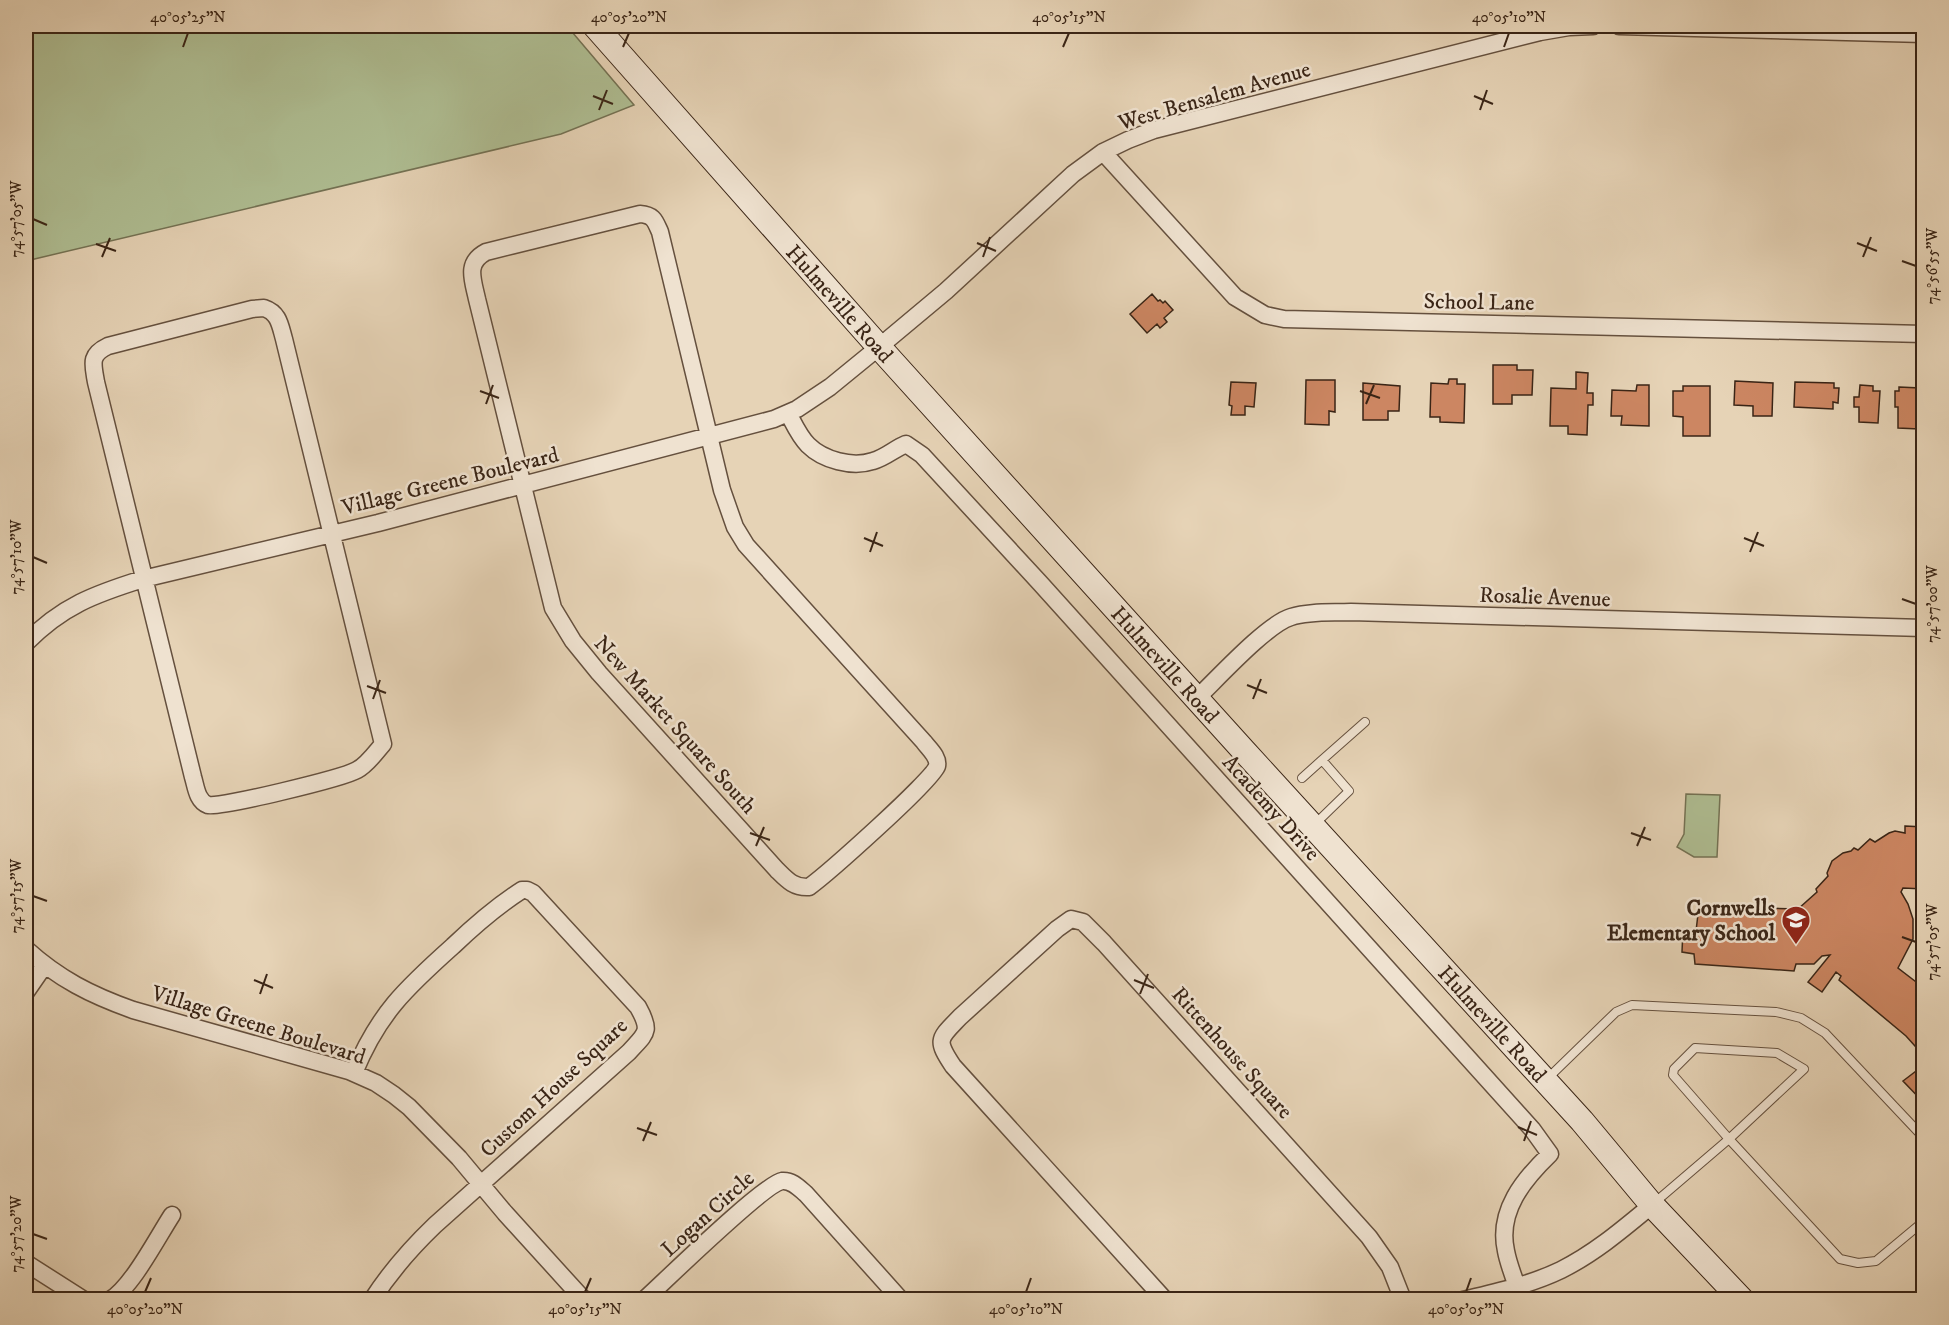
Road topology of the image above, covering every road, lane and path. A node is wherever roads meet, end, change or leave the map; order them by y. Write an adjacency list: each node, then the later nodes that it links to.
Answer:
1 (1593, 26): 5 (street, West Bensalem Avenue)
2 (1619, 26): 4 (street)
3 (604, 29): 7 (main road, Hulmeville Road)
4 (1923, 34)
5 (1103, 152): 6 (street, School Lane); 7 (street, West Bensalem Avenue)
6 (1923, 334)
7 (879, 347): 8 (street, Village Greene Boulevard); 15 (main road, Hulmeville Road)
8 (788, 413): 9 (street, Village Greene Boulevard); 32 (street, Academy Drive)
9 (711, 437): 10 (street, Village Greene Boulevard); 10 (street); 10 (street, New Market Square South)
10 (522, 485): 11 (street, Village Greene Boulevard)
11 (333, 533): 12 (street, Village Greene Boulevard); 12 (street); 12 (street)
12 (143, 579): 14 (street, Village Greene Boulevard)
13 (1923, 628): 15 (street, Rosalie Avenue)
14 (26, 643)
15 (1197, 698): 19 (main road, Hulmeville Road)
16 (1365, 722): 17 (lane)
17 (1322, 760): 18 (lane); 19 (lane)
18 (1302, 778)
19 (1314, 825): 24 (main road, Hulmeville Road)
20 (26, 949): 21 (street, Village Greene Boulevard)
21 (44, 966): 22 (street); 23 (street, Village Greene Boulevard)
22 (26, 992)
23 (354, 1073): 27 (street, Village Greene Boulevard); 27 (street, Custom House Square)
24 (1545, 1080): 25 (lane); 28 (main road, Hulmeville Road)
25 (1923, 1138)
26 (1729, 1139): 26 (lane); 28 (lane); 30 (lane)
27 (482, 1184): 35 (street); 36 (street, Village Greene Boulevard)
28 (1652, 1205): 32 (street); 42 (main road, Hulmeville Road)
29 (172, 1215): 34 (street)
30 (1923, 1221)
31 (26, 1263): 33 (street)
32 (1520, 1293): 41 (street)
33 (84, 1299)
34 (110, 1299)
35 (372, 1299)
36 (584, 1299)
37 (644, 1299): 38 (street, Logan Circle)
38 (901, 1299)
39 (1165, 1299): 40 (street, Rittenhouse Square)
40 (1403, 1299)
41 (1463, 1299)
42 (1742, 1299)

